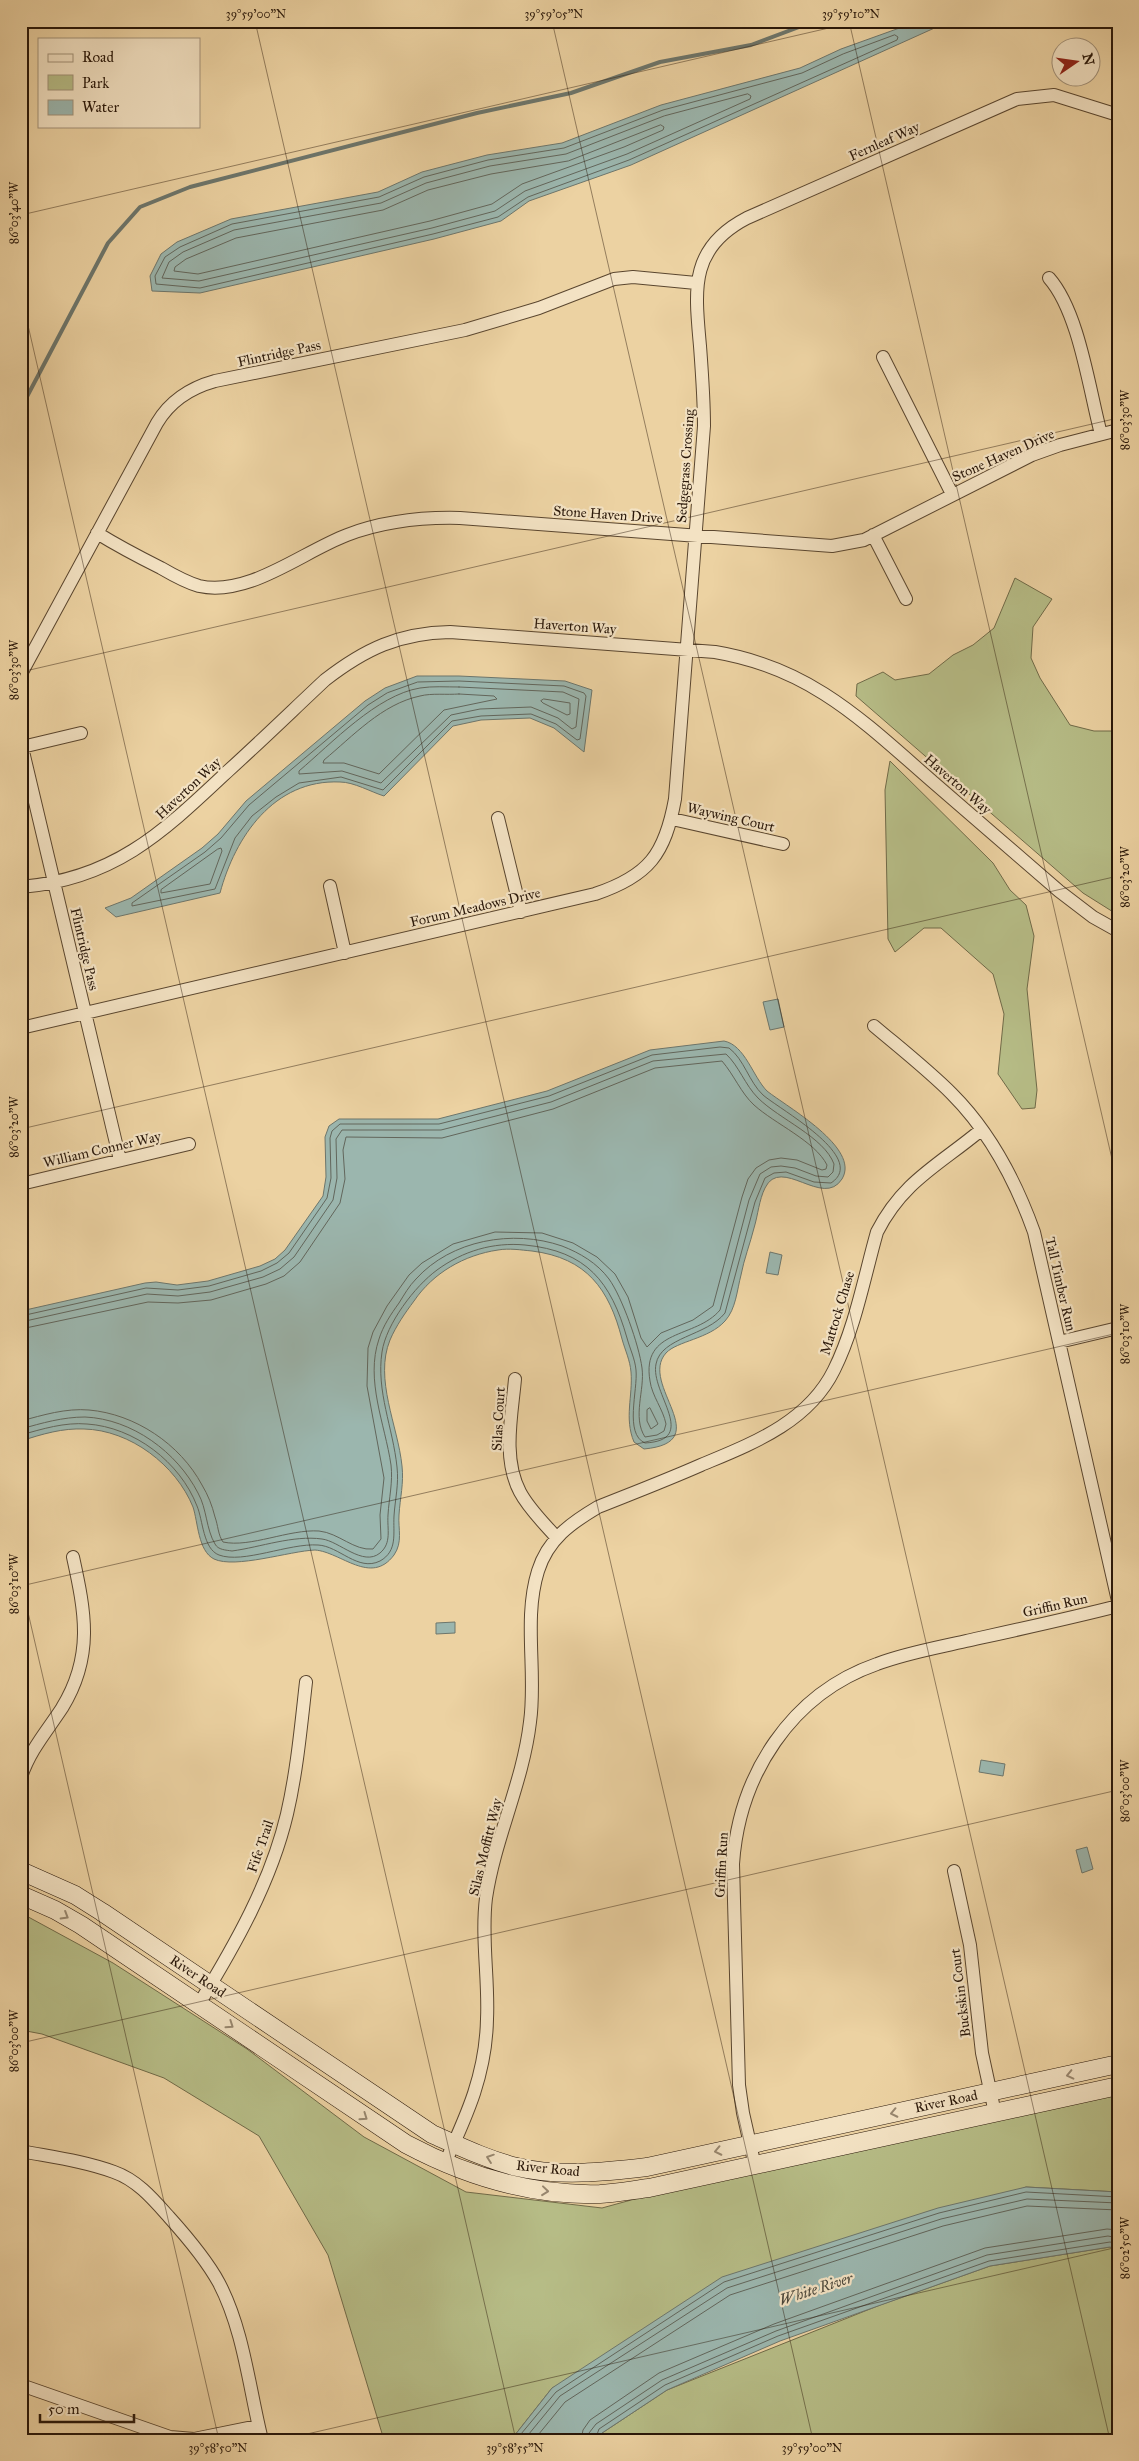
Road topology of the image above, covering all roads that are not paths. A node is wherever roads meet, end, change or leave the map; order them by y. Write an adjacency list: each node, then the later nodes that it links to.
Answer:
1 (1118, 115): 3 (street, Fernleaf Way)
2 (1049, 278): 6 (street)
3 (696, 283): 8 (street, Flintridge Pass); 10 (street, Sedgegrass Crossing)
4 (883, 357): 7 (street)
5 (1118, 430): 6 (street, Stone Haven Drive)
6 (1101, 434): 7 (street, Stone Haven Drive)
7 (952, 494): 9 (street, Stone Haven Drive)
8 (97, 533): 10 (street, Stone Haven Drive); 13 (street, Flintridge Pass)
9 (873, 535): 10 (street, Stone Haven Drive); 11 (street)
10 (696, 536): 12 (street, Sedgegrass Crossing)
11 (906, 599)
12 (687, 650): 17 (street, Forum Meadows Drive); 19 (street, Haverton Way); 23 (street, Haverton Way)
13 (21, 674)
14 (82, 733): 15 (street)
15 (22, 745): 19 (street, Flintridge Pass)
16 (498, 818): 22 (street)
17 (672, 819): 18 (street, Waywing Court); 22 (street, Forum Meadows Drive)
18 (783, 844)
19 (54, 882): 21 (street, Haverton Way); 25 (street, Flintridge Pass)
20 (330, 886): 24 (street)
21 (21, 887)
22 (521, 912): 24 (street, Forum Meadows Drive)
23 (1118, 931)
24 (345, 953): 25 (street, Forum Meadows Drive)
25 (85, 1013): 27 (street, Forum Meadows Drive); 30 (street, Flintridge Pass)
26 (874, 1026): 28 (street, Tall Timber Run)
27 (21, 1028)
28 (981, 1130): 33 (street, Tall Timber Run); 35 (street, Mattock Chase)
29 (189, 1144): 30 (street, William Conner Way)
30 (120, 1160): 31 (street, William Conner Way)
31 (21, 1184)
32 (1118, 1328): 33 (street)
33 (1059, 1342): 37 (street, Tall Timber Run)
34 (515, 1379): 35 (street, Silas Court)
35 (556, 1537): 50 (street, Silas Moffitt Way)
36 (73, 1557): 40 (street)
37 (1118, 1601)
38 (1118, 1606): 51 (street, Griffin Run)
39 (306, 1682): 44 (street, Fife Trail)
40 (21, 1777)
41 (21, 1871): 44 (main road, River Road)
42 (954, 1871): 48 (street, Buckskin Court)
43 (21, 1895): 45 (main road, River Road, one-way to 45)
44 (211, 1985): 45 (street, Fife Trail); 50 (main road, River Road)
45 (199, 2004): 53 (main road, River Road, one-way to 53)
46 (1118, 2064): 48 (main road, River Road, one-way to 48)
47 (1118, 2086): 49 (main road, River Road)
48 (990, 2092): 49 (street, Buckskin Court); 51 (main road, River Road, one-way to 51)
49 (995, 2113): 54 (main road, River Road)
50 (454, 2144): 51 (main road, River Road, one-way to 50); 53 (street, Silas Moffitt Way)
51 (750, 2144): 54 (street, Griffin Run)
52 (21, 2151): 56 (street)
53 (445, 2163): 54 (main road, River Road, one-way to 54)
54 (754, 2166)
55 (21, 2385): 56 (street)
56 (258, 2426): 57 (street)
57 (262, 2440)

